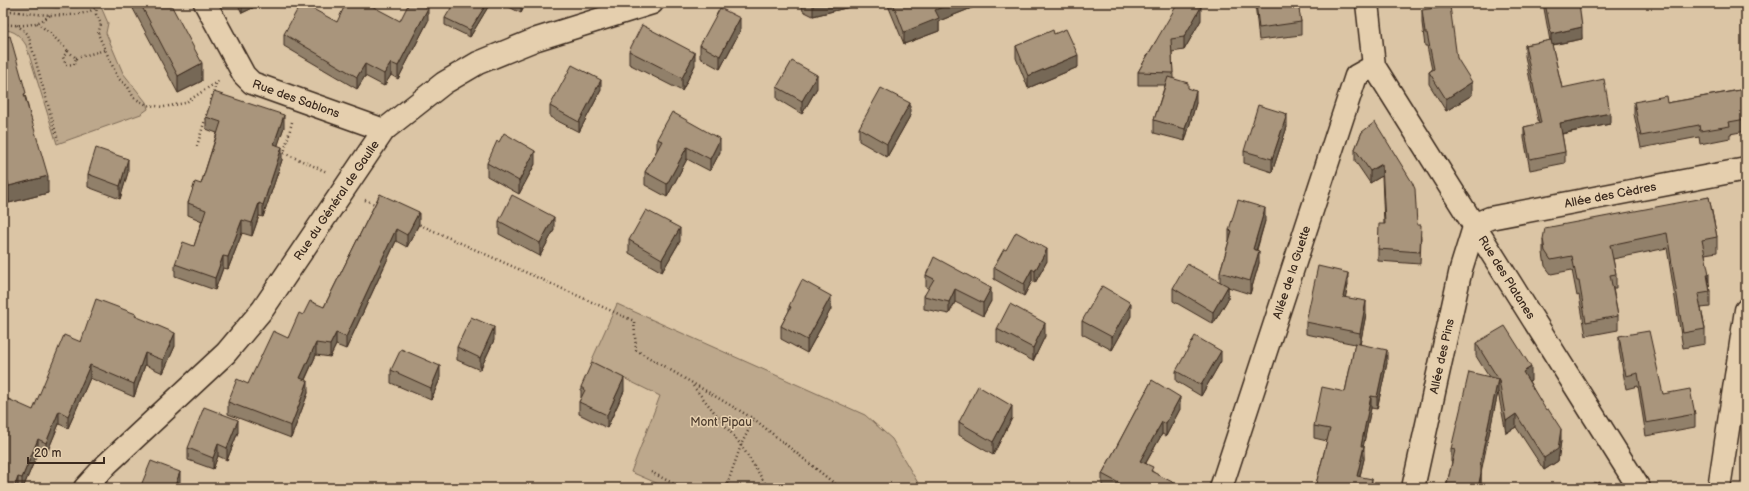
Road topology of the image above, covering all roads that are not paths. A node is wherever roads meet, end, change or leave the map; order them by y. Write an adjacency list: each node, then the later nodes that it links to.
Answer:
1 (204, 3): 5 (street, Rue des Sablons)
2 (652, 3): 5 (street, Rue du Général de Gaulle)
3 (1367, 3): 4 (street)
4 (1374, 66): 7 (street, Rue des Platanes); 10 (street, Allée de la Guette)
5 (384, 130): 9 (street, Rue du Général de Gaulle)
6 (1746, 168): 7 (street, Allée des Cèdres)
7 (1475, 224): 11 (street, Allée des Pins); 12 (street, Rue des Platanes)
8 (1746, 310): 13 (street)
9 (85, 488)
10 (1221, 488)
11 (1412, 488)
12 (1639, 488)
13 (1719, 488)

